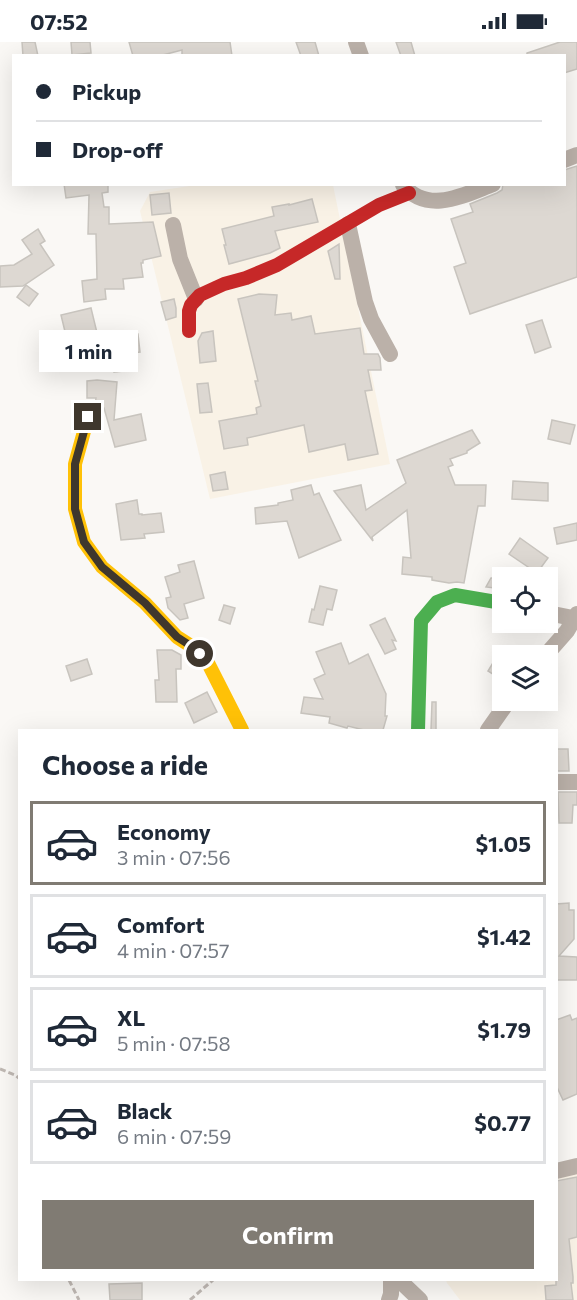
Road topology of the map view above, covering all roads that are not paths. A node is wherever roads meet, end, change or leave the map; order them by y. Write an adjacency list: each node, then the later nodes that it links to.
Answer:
1 (487, 186): 2 (street)
2 (406, 189): 3 (street)
3 (348, 224): 5 (street); 7 (street)
4 (173, 225): 5 (street)
5 (196, 298): 6 (street)
6 (189, 331)
7 (390, 354)
8 (88, 417): 14 (street)
9 (492, 601): 15 (street)
10 (558, 615): 11 (street)
11 (576, 618): 12 (street)
12 (555, 645)
13 (501, 711): 16 (street)
14 (241, 729)
15 (417, 729)
16 (489, 729)
17 (558, 782): 18 (street)
18 (577, 782)
19 (577, 1166): 20 (street)
20 (558, 1171)
21 (392, 1281): 23 (street)
22 (400, 1281): 24 (street)
23 (389, 1300)
24 (420, 1300)

